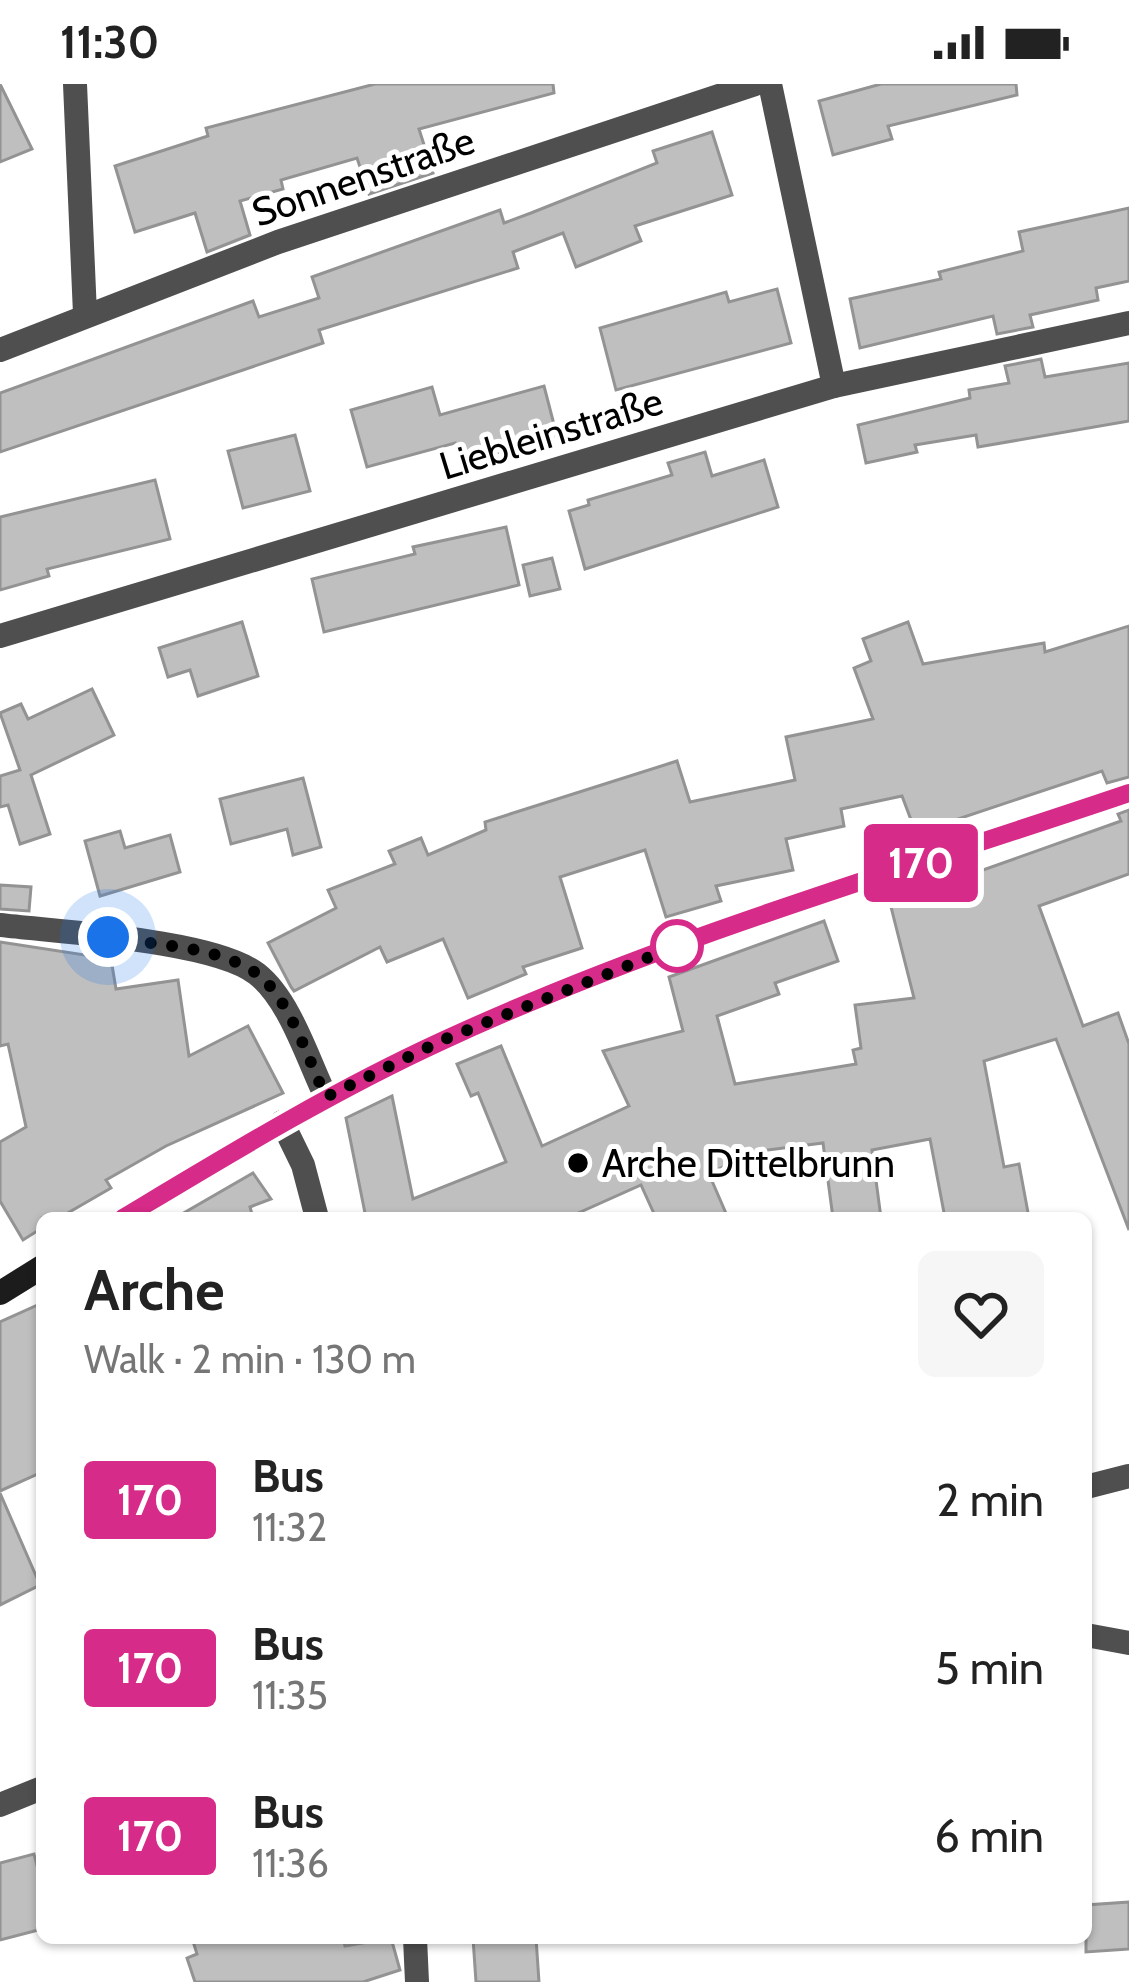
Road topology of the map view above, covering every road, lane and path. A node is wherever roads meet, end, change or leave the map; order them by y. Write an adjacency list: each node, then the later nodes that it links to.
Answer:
1 (75, 84): 4 (street)
2 (755, 84): 4 (street, Sonnenstraße)
3 (770, 84): 7 (street)
4 (85, 314): 6 (street, Sonnenstraße)
5 (1129, 323): 7 (street, Liebleinstraße)
6 (0, 350)
7 (834, 386): 8 (street, Liebleinstraße)
8 (0, 636)
9 (1129, 793): 11 (street)
10 (0, 925): 11 (street)
11 (326, 1097): 12 (street)
12 (283, 1122): 13 (street); 14 (street)
13 (133, 1212)
14 (315, 1212)
15 (36, 1271): 16 (street)
16 (0, 1293)
17 (1129, 1476): 18 (street)
18 (1092, 1485)
19 (1092, 1636): 20 (street)
20 (1129, 1642)
21 (36, 1790): 22 (street)
22 (0, 1805)
23 (415, 1944): 24 (street)
24 (417, 1982)

